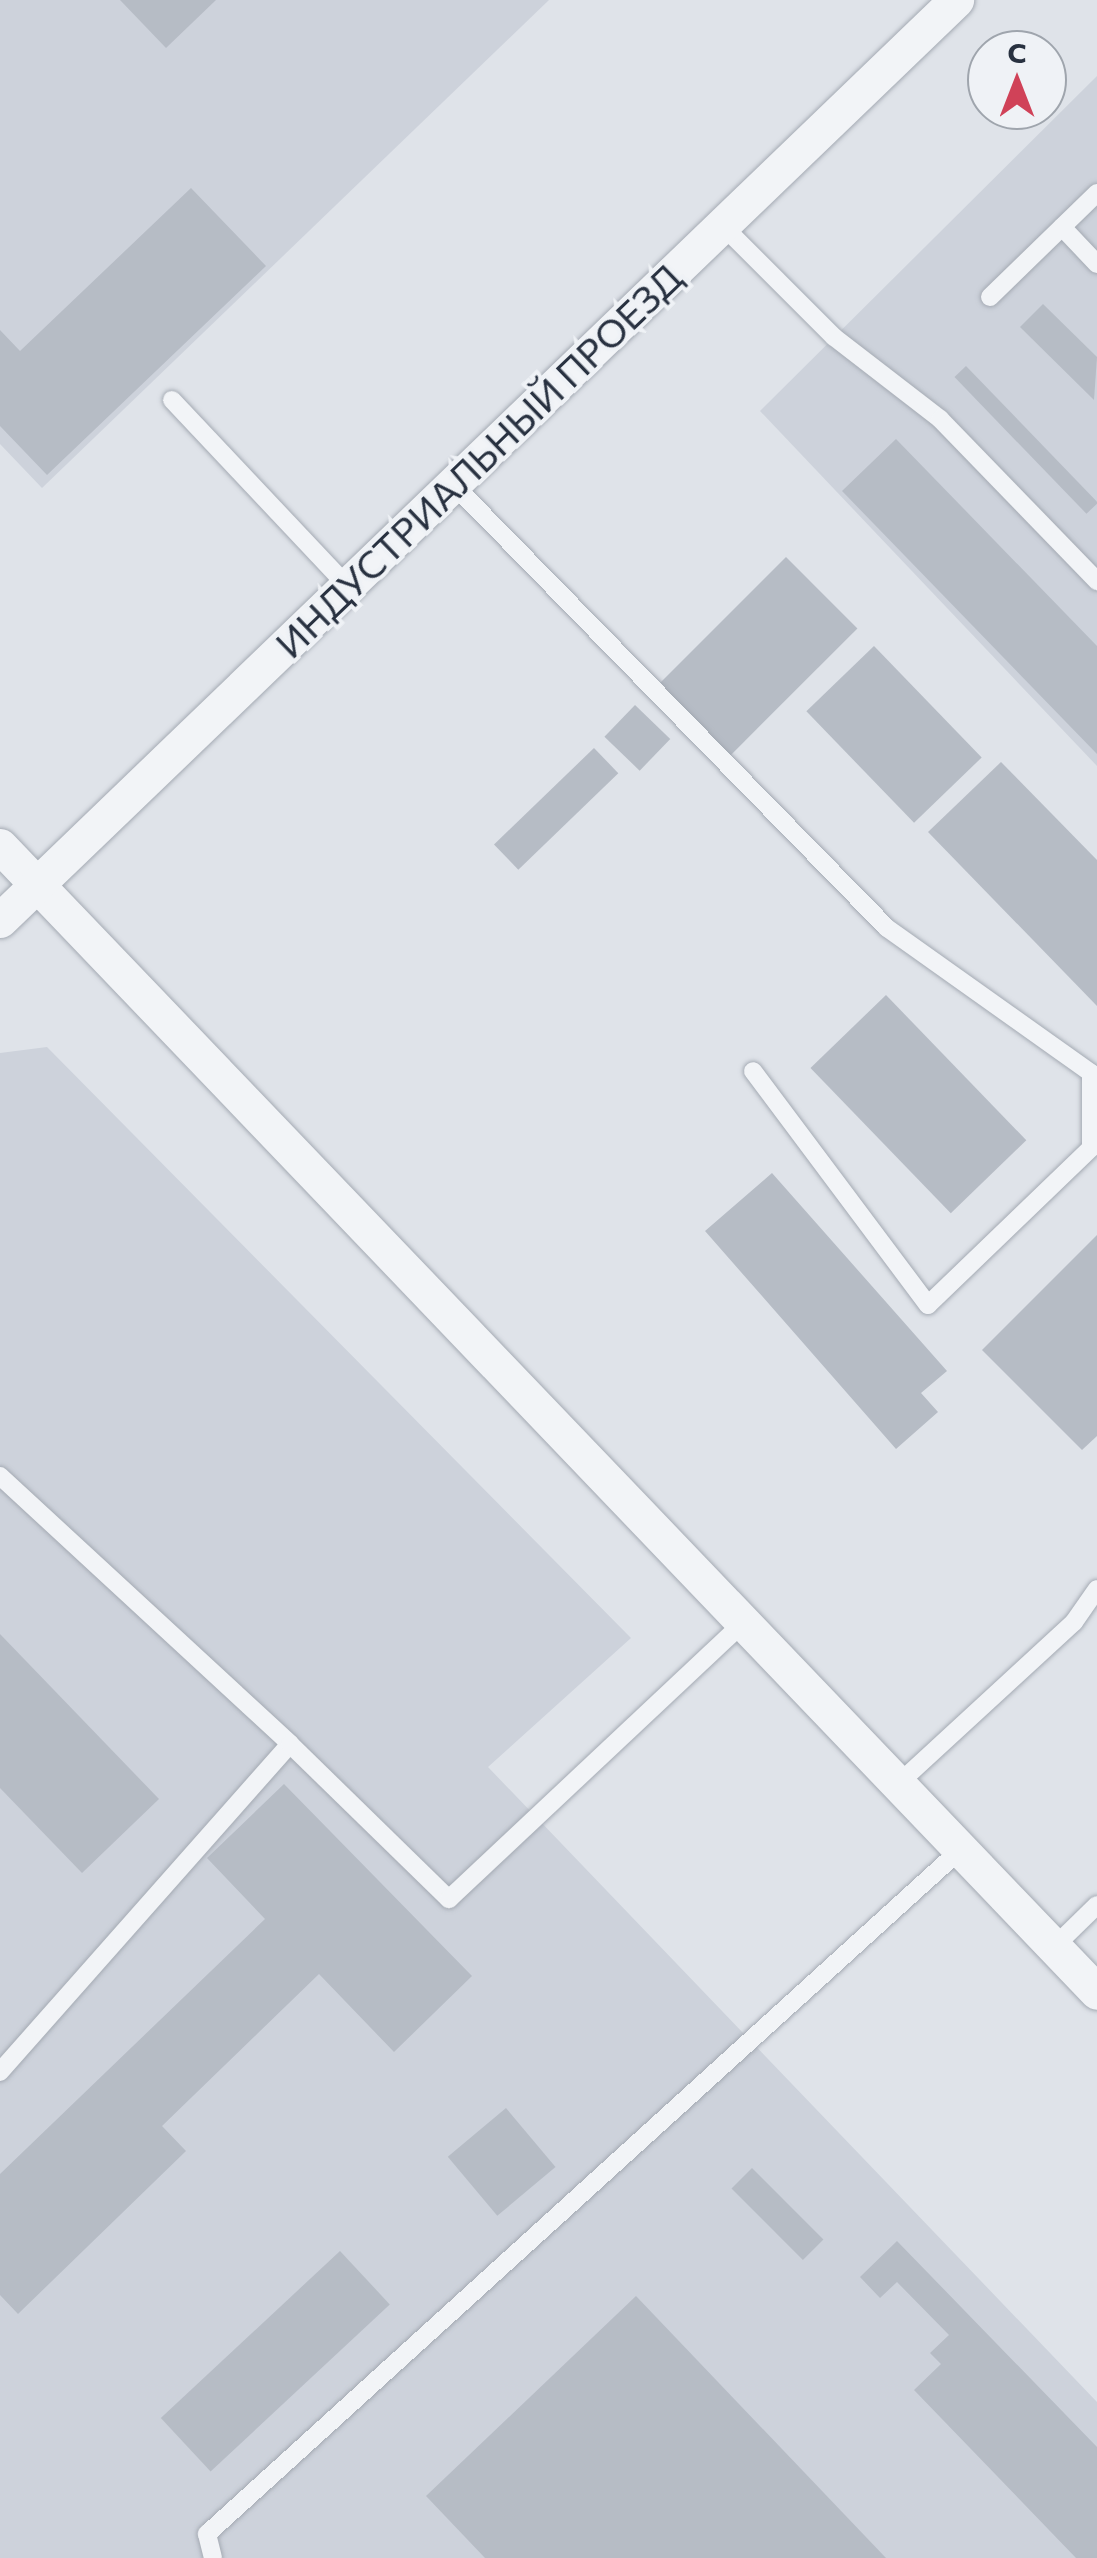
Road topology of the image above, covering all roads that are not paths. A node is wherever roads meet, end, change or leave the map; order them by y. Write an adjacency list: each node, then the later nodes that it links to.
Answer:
1 (956, 0): 3 (street, ИНДУСТРИАЛЬНЫЙ ПРОЕЗД)
2 (1097, 192): 4 (lane)
3 (722, 225): 8 (street, ИНДУСТРИАЛЬНЫЙ ПРОЕЗД); 9 (lane)
4 (1062, 226): 5 (lane); 6 (lane)
5 (1097, 264)
6 (990, 298)
7 (172, 400): 10 (lane)
8 (453, 484): 10 (street, ИНДУСТРИАЛЬНЫЙ ПРОЕЗД); 14 (lane)
9 (1097, 581)
10 (347, 586): 12 (street, ИНДУСТРИАЛЬНЫЙ ПРОЕЗД)
11 (0, 846): 12 (street)
12 (37, 884): 13 (street, ИНДУСТРИАЛЬНЫЙ ПРОЕЗД); 17 (street)
13 (0, 920)
14 (754, 1071)
15 (0, 1476): 18 (lane)
16 (1097, 1589): 19 (lane)
17 (744, 1622): 18 (lane); 19 (street)
18 (290, 1744): 24 (lane)
19 (898, 1784): 20 (street)
20 (961, 1849): 22 (street); 25 (lane)
21 (1097, 1905): 22 (lane)
22 (1054, 1947): 23 (street)
23 (1097, 1992)
24 (0, 2072)
25 (214, 2558)

